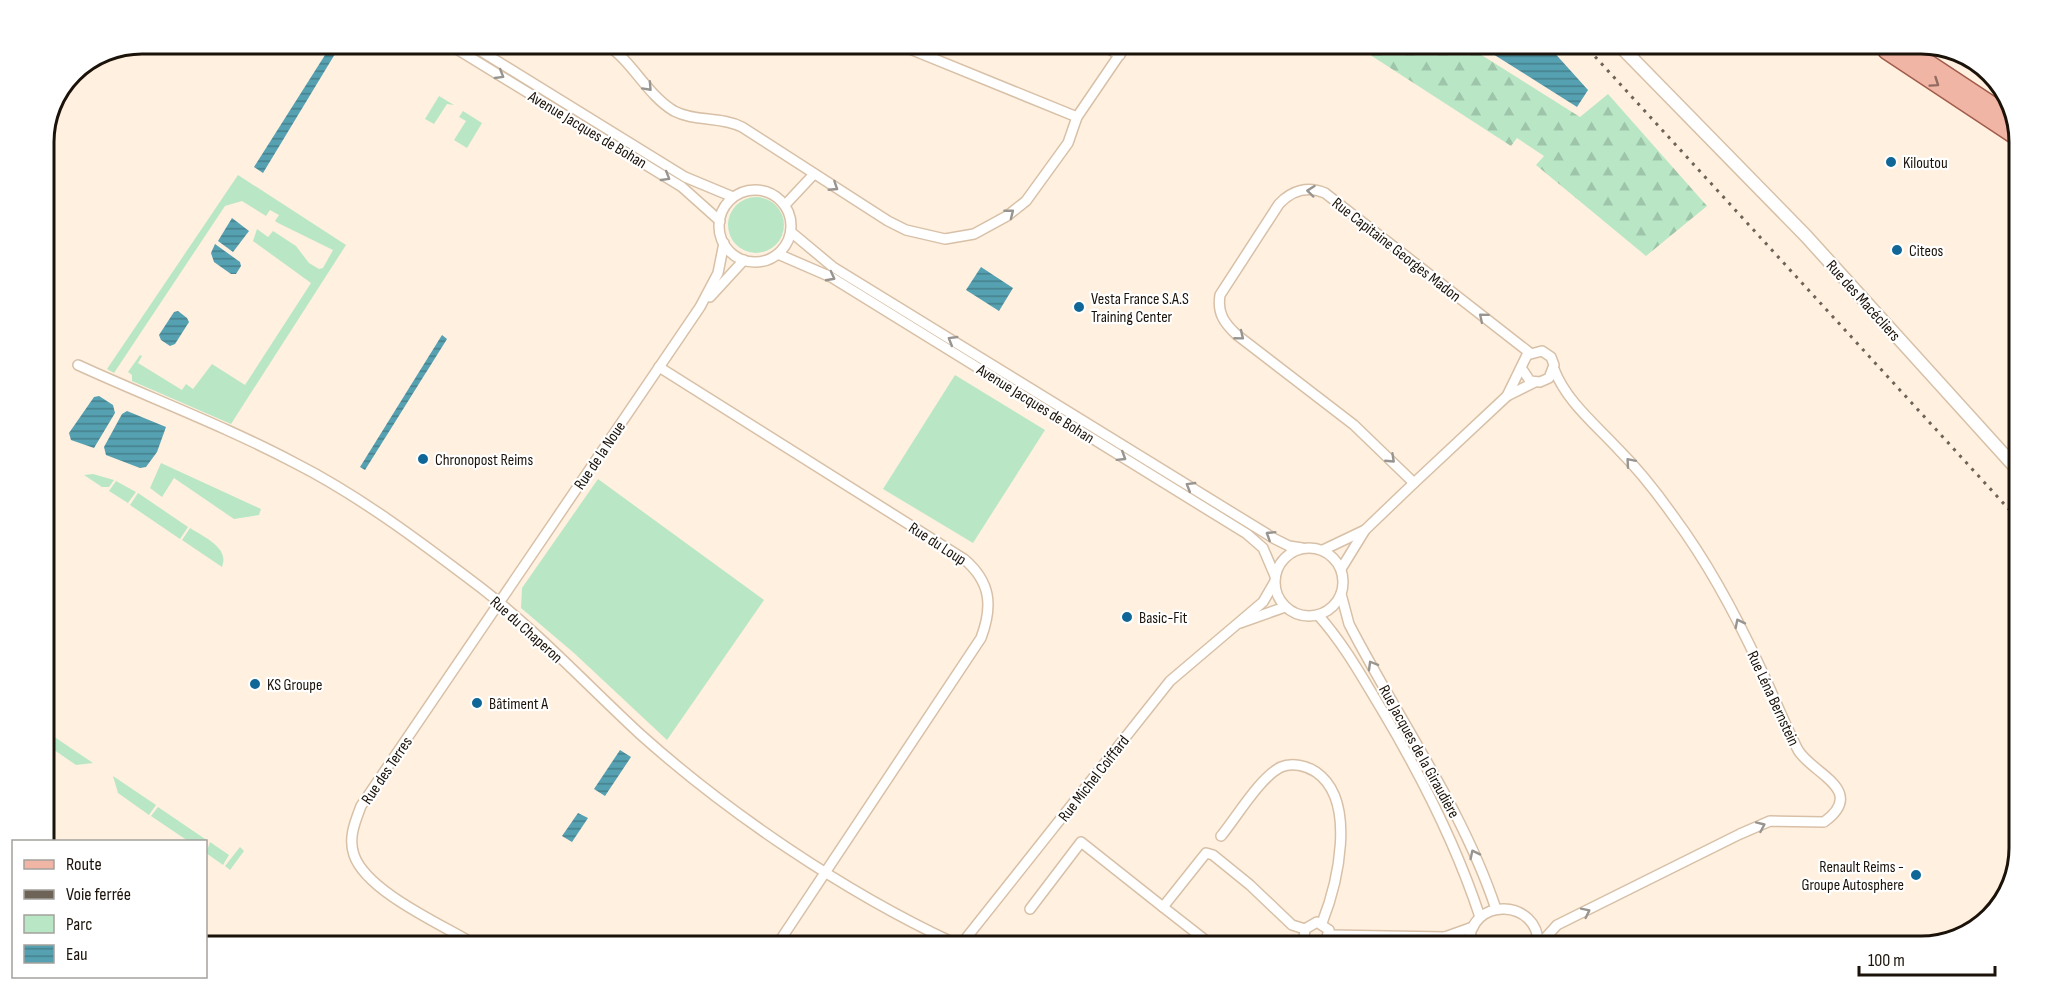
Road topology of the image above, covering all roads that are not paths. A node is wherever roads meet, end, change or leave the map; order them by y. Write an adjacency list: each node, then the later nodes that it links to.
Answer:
1 (465, 54): 17 (street, Avenue Jacques de Bohan, one-way to 17)
2 (486, 54): 15 (street, Avenue Jacques de Bohan)
3 (616, 54): 14 (street, one-way to 14)
4 (922, 54): 11 (street)
5 (1120, 54): 11 (street)
6 (1628, 54): 13 (street, Rue des Macécliers)
7 (1637, 54): 13 (street, Rue des Macécliers)
8 (1890, 54): 12 (main road, one-way to 12)
9 (1916, 54): 10 (main road)
10 (2003, 112)
11 (1077, 117): 14 (street, one-way to 11)
12 (2008, 133)
13 (1709, 134): 30 (street, Rue des Macécliers)
14 (814, 174): 16 (street)
15 (733, 197): 16 (street); 17 (street)
16 (785, 205): 18 (street)
17 (720, 221): 19 (street)
18 (791, 232): 20 (street); 33 (street, Avenue Jacques de Bohan, one-way to 18)
19 (724, 243): 21 (street); 22 (street)
20 (778, 254): 21 (street); 36 (street, Avenue Jacques de Bohan, one-way to 36)
21 (744, 260): 22 (street)
22 (700, 307): 25 (street, Rue de la Noue)
23 (1530, 353): 26 (street); 27 (street); 31 (street, Rue Capitaine Georges Madon, one-way to 31)
24 (78, 365): 38 (street, Rue du Chaperon)
25 (659, 367): 38 (street, Rue de la Noue); 43 (street, Rue du Loup)
26 (1522, 369): 28 (street); 29 (street)
27 (1554, 369): 28 (street); 61 (street, Rue Léna Bernstein, one-way to 27)
28 (1535, 382): 29 (street)
29 (1507, 396): 31 (street)
30 (2009, 460)
31 (1414, 483): 32 (street)
32 (1365, 530): 34 (street); 35 (street)
33 (1302, 548): 34 (street); 36 (street)
34 (1323, 550): 35 (street)
35 (1341, 569): 37 (street)
36 (1274, 579): 39 (street); 41 (street, Rue Michel Coiffard)
37 (1341, 594): 40 (street); 46 (street, Rue Jacques de la Giraudière, one-way to 37)
38 (499, 603): 43 (street, Rue du Chaperon); 51 (street, Rue des Terres)
39 (1285, 607): 40 (street); 41 (street, Rue Michel Coiffard)
40 (1318, 615): 47 (street, Rue Jacques de la Giraudière)
41 (1235, 625): 54 (street, Rue Michel Coiffard)
42 (1221, 836): 48 (street)
43 (824, 872): 52 (street); 53 (street, Rue du Chaperon)
44 (1163, 907): 45 (street); 50 (street); 55 (street)
45 (1030, 909)
46 (1496, 909): 47 (street); 60 (street)
47 (1480, 918): 49 (street)
48 (1322, 923): 50 (street); 57 (street)
49 (1473, 927): 58 (street); 59 (street)
50 (1305, 929): 56 (street)
51 (460, 936)
52 (783, 936)
53 (940, 936)
54 (968, 936)
55 (1199, 936)
56 (1306, 936)
57 (1326, 936)
58 (1448, 936)
59 (1471, 936)
60 (1539, 936)
61 (1547, 936)

